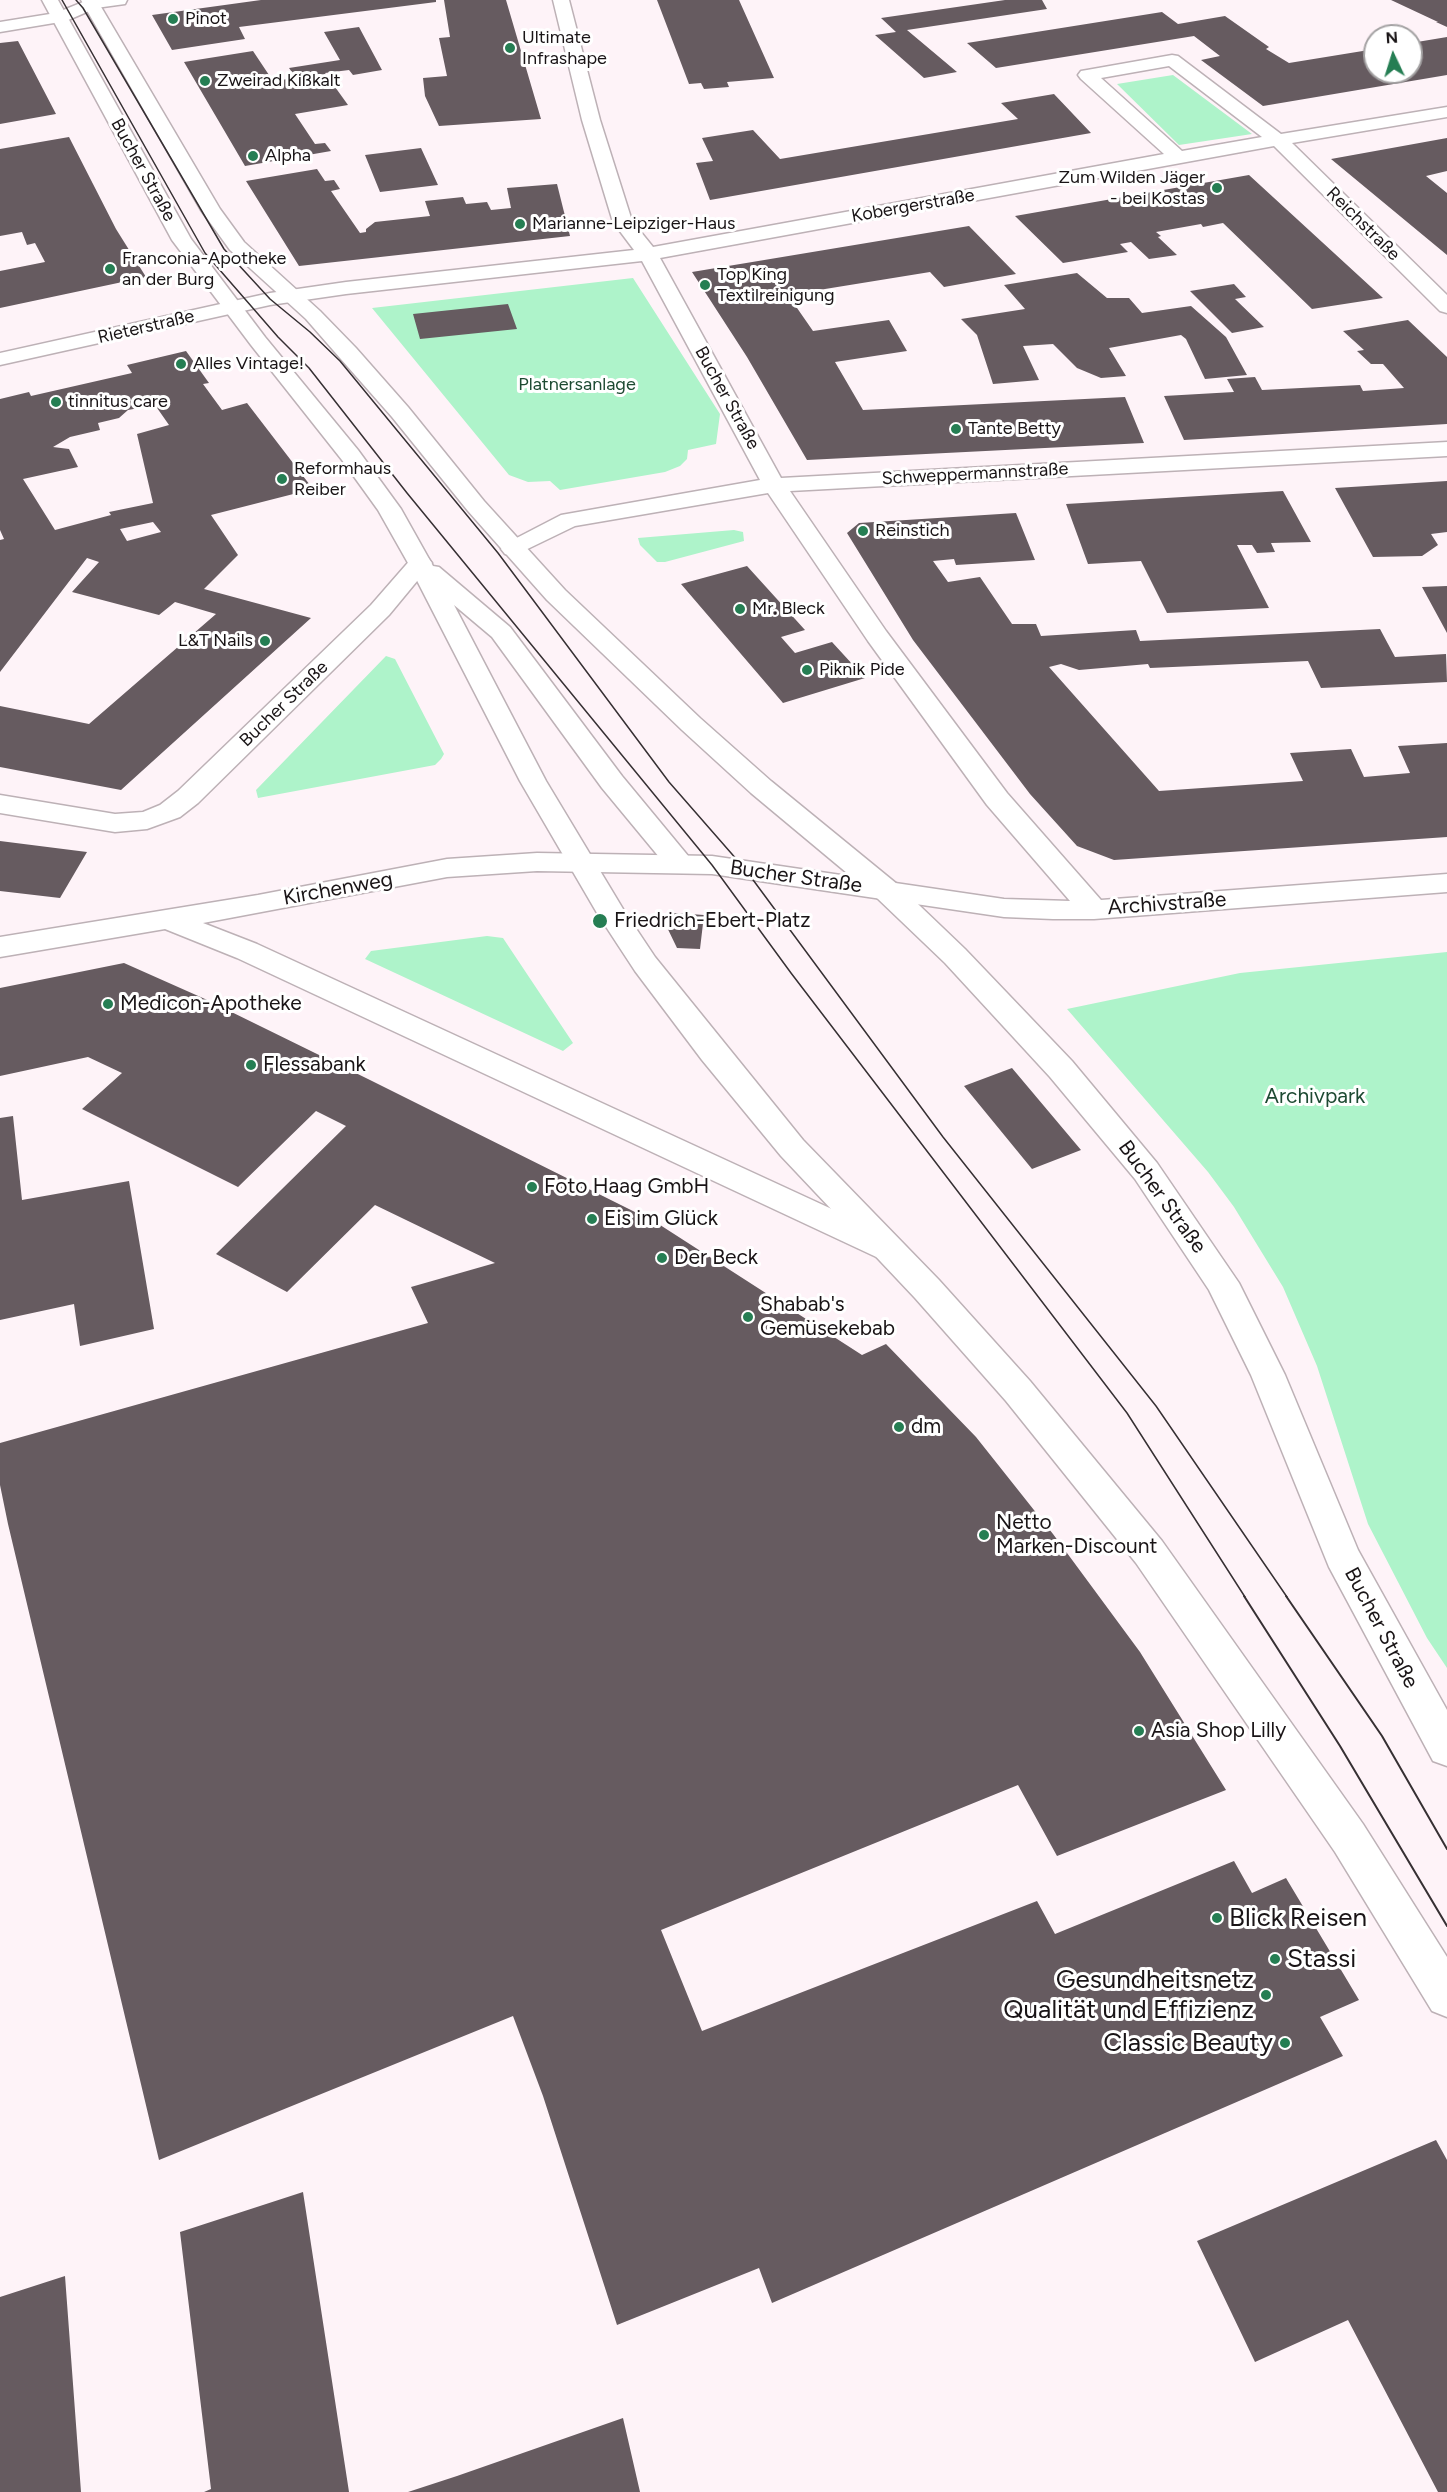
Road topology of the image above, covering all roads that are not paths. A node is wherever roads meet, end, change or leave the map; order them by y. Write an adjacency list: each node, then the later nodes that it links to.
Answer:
1 (50, 0): 5 (street, Bucher Straße)
2 (119, 0): 4 (street)
3 (561, 0): 10 (street, Bucher Straße)
4 (91, 2): 5 (street); 11 (street, Bucher Straße)
5 (60, 17): 6 (street); 12 (street, Bucher Straße)
6 (0, 27)
7 (1447, 112): 8 (street, Kobergerstraße)
8 (1280, 142): 9 (street, Kobergerstraße); 9 (street); 13 (street, Reichstraße)
9 (1178, 157): 10 (street, Kobergerstraße)
10 (648, 254): 11 (street); 16 (street, Bucher Straße)
11 (292, 296): 12 (street, Rieterstraße); 17 (street, Bucher Straße)
12 (232, 307): 14 (street, Rieterstraße); 18 (street, Bucher Straße)
13 (1447, 307)
14 (0, 359)
15 (1447, 449): 16 (street, Schweppermannstraße)
16 (774, 485): 17 (street, Schweppermannstraße); 24 (street, Bucher Straße)
17 (513, 549): 23 (street)
18 (420, 563): 19 (street, Bucher Straße); 20 (street, Bucher Straße); 21 (street)
19 (0, 804)
20 (581, 862): 21 (street, Kirchenweg); 25 (street, Kirchenweg); 27 (street, Bucher Straße)
21 (679, 863): 23 (street, Bucher Straße)
22 (1447, 883): 24 (street, Archivstraße)
23 (887, 891): 24 (street, Archivstraße); 28 (street, Bucher Straße)
24 (1094, 910)
25 (165, 918): 26 (street, Kirchenweg); 27 (street, Bucher Straße)
26 (0, 947)
27 (887, 1249): 29 (street, Bucher Straße)
28 (1447, 1748)
29 (1447, 1995)

